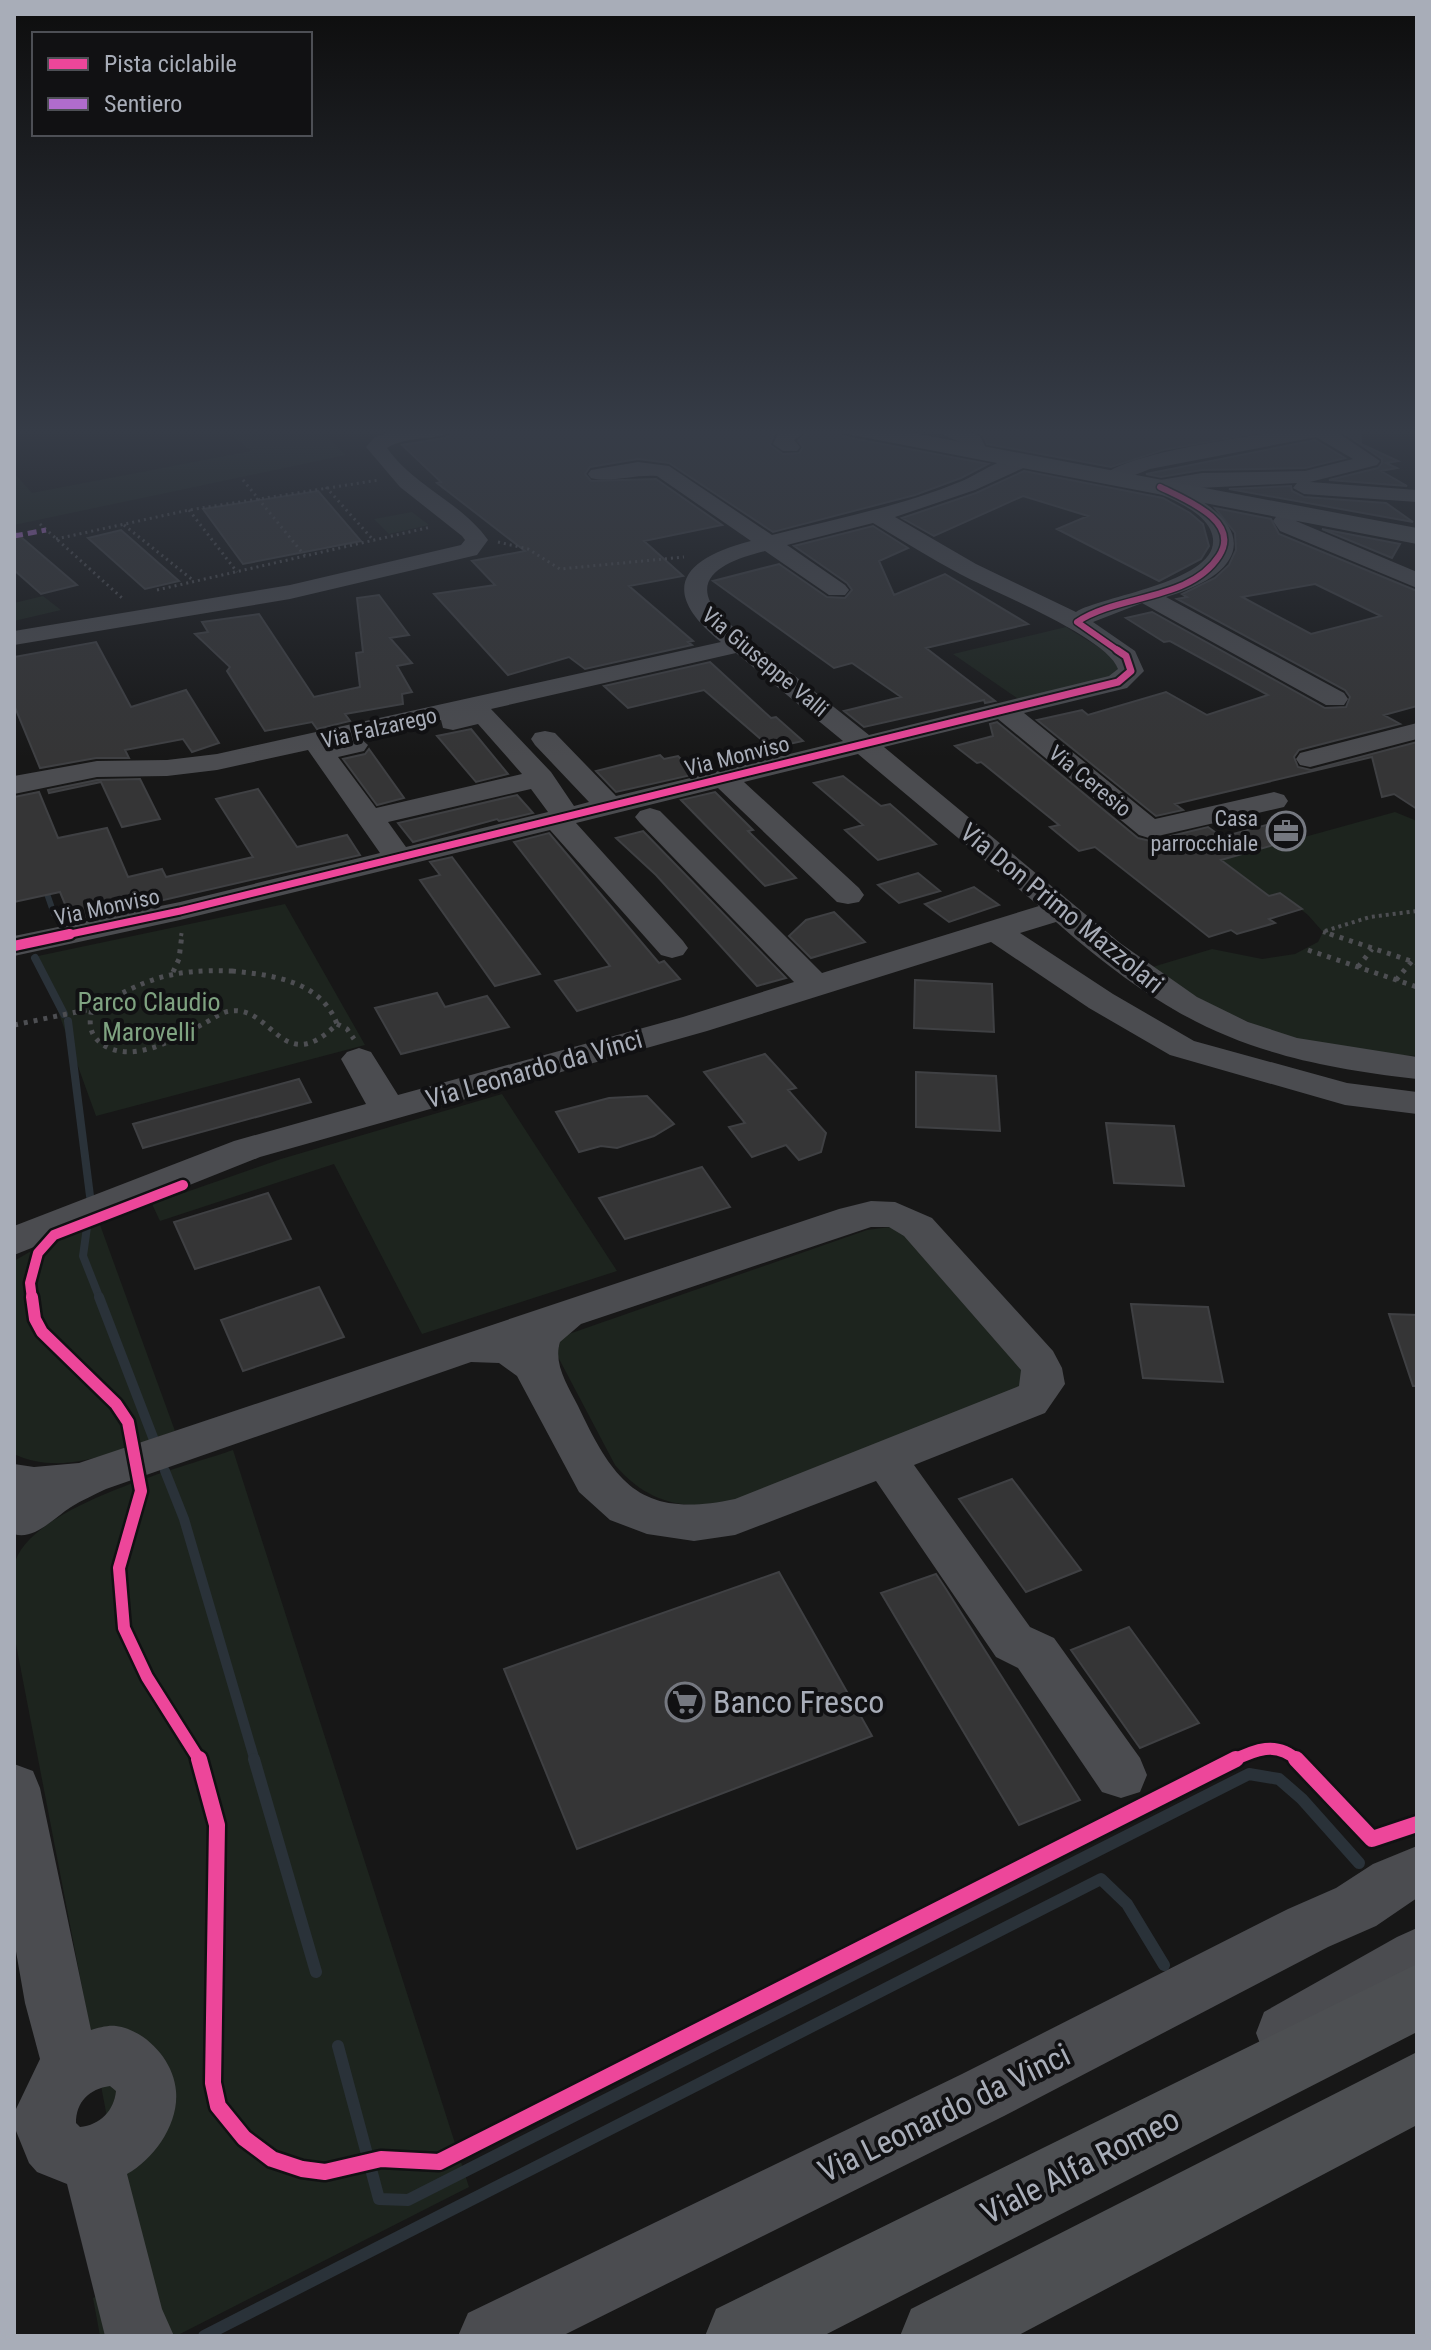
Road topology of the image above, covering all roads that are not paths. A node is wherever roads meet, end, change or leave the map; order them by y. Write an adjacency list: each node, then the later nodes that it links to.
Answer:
1 (475, 538): 12 (street)
2 (760, 538): 7 (street)
3 (784, 538): 7 (street, Via Giuseppe Valli)
4 (912, 538): 11 (street)
5 (1224, 538): 10 (street)
6 (1315, 538): 8 (street)
7 (766, 542): 9 (street); 13 (street, Via Giuseppe Valli)
8 (1417, 581)
9 (837, 590)
10 (1144, 595): 11 (street); 14 (street)
11 (1077, 622): 15 (street, Via Monviso)
12 (14, 638)
13 (740, 645): 18 (street, Via Giuseppe Valli); 22 (street, Via Falzarego)
14 (1335, 699)
15 (1006, 712): 18 (street, Via Monviso); 23 (street, Via Ceresio)
16 (1417, 731): 19 (street)
17 (545, 739): 24 (street)
18 (866, 745): 21 (street, Via Monviso); 30 (street, Via Don Primo Mazzolari)
19 (1310, 759)
20 (541, 778): 26 (street); 26 (street); 27 (street)
21 (725, 779): 24 (street, Via Monviso); 29 (street)
22 (14, 785)
23 (1274, 801)
24 (610, 807): 27 (street, Via Monviso)
25 (650, 817): 34 (street)
26 (369, 818): 28 (street)
27 (562, 818): 28 (street, Via Monviso); 33 (street)
28 (399, 858): 32 (street, Via Monviso)
29 (848, 895)
30 (1060, 910): 31 (street, Via Leonardo da Vinci); 36 (street, Via Don Primo Mazzolari)
31 (993, 929): 34 (street, Via Leonardo da Vinci); 37 (street)
32 (14, 946)
33 (672, 948)
34 (816, 986): 38 (street, Via Leonardo da Vinci)
35 (359, 1059): 38 (street)
36 (1417, 1068)
37 (1417, 1103)
38 (388, 1110): 39 (street, Via Leonardo da Vinci)
39 (14, 1242)
40 (567, 1314): 41 (street); 42 (street); 43 (street)
41 (469, 1347): 42 (street); 44 (street)
42 (540, 1374): 43 (street)
43 (885, 1459): 45 (street)
44 (16, 1502)
45 (1121, 1775)
46 (14, 1788): 50 (street)
47 (1409, 1870): 55 (street, Via Leonardo da Vinci)
48 (1417, 1956): 53 (street)
49 (1417, 1997): 53 (main road, Viale Alfa Romeo)
50 (72, 2069): 52 (street); 52 (street)
51 (1417, 2087): 57 (main road)
52 (92, 2158): 54 (street)
53 (894, 2260): 56 (main road, Viale Alfa Romeo)
54 (141, 2336)
55 (491, 2336)
56 (743, 2336)
57 (938, 2336)

